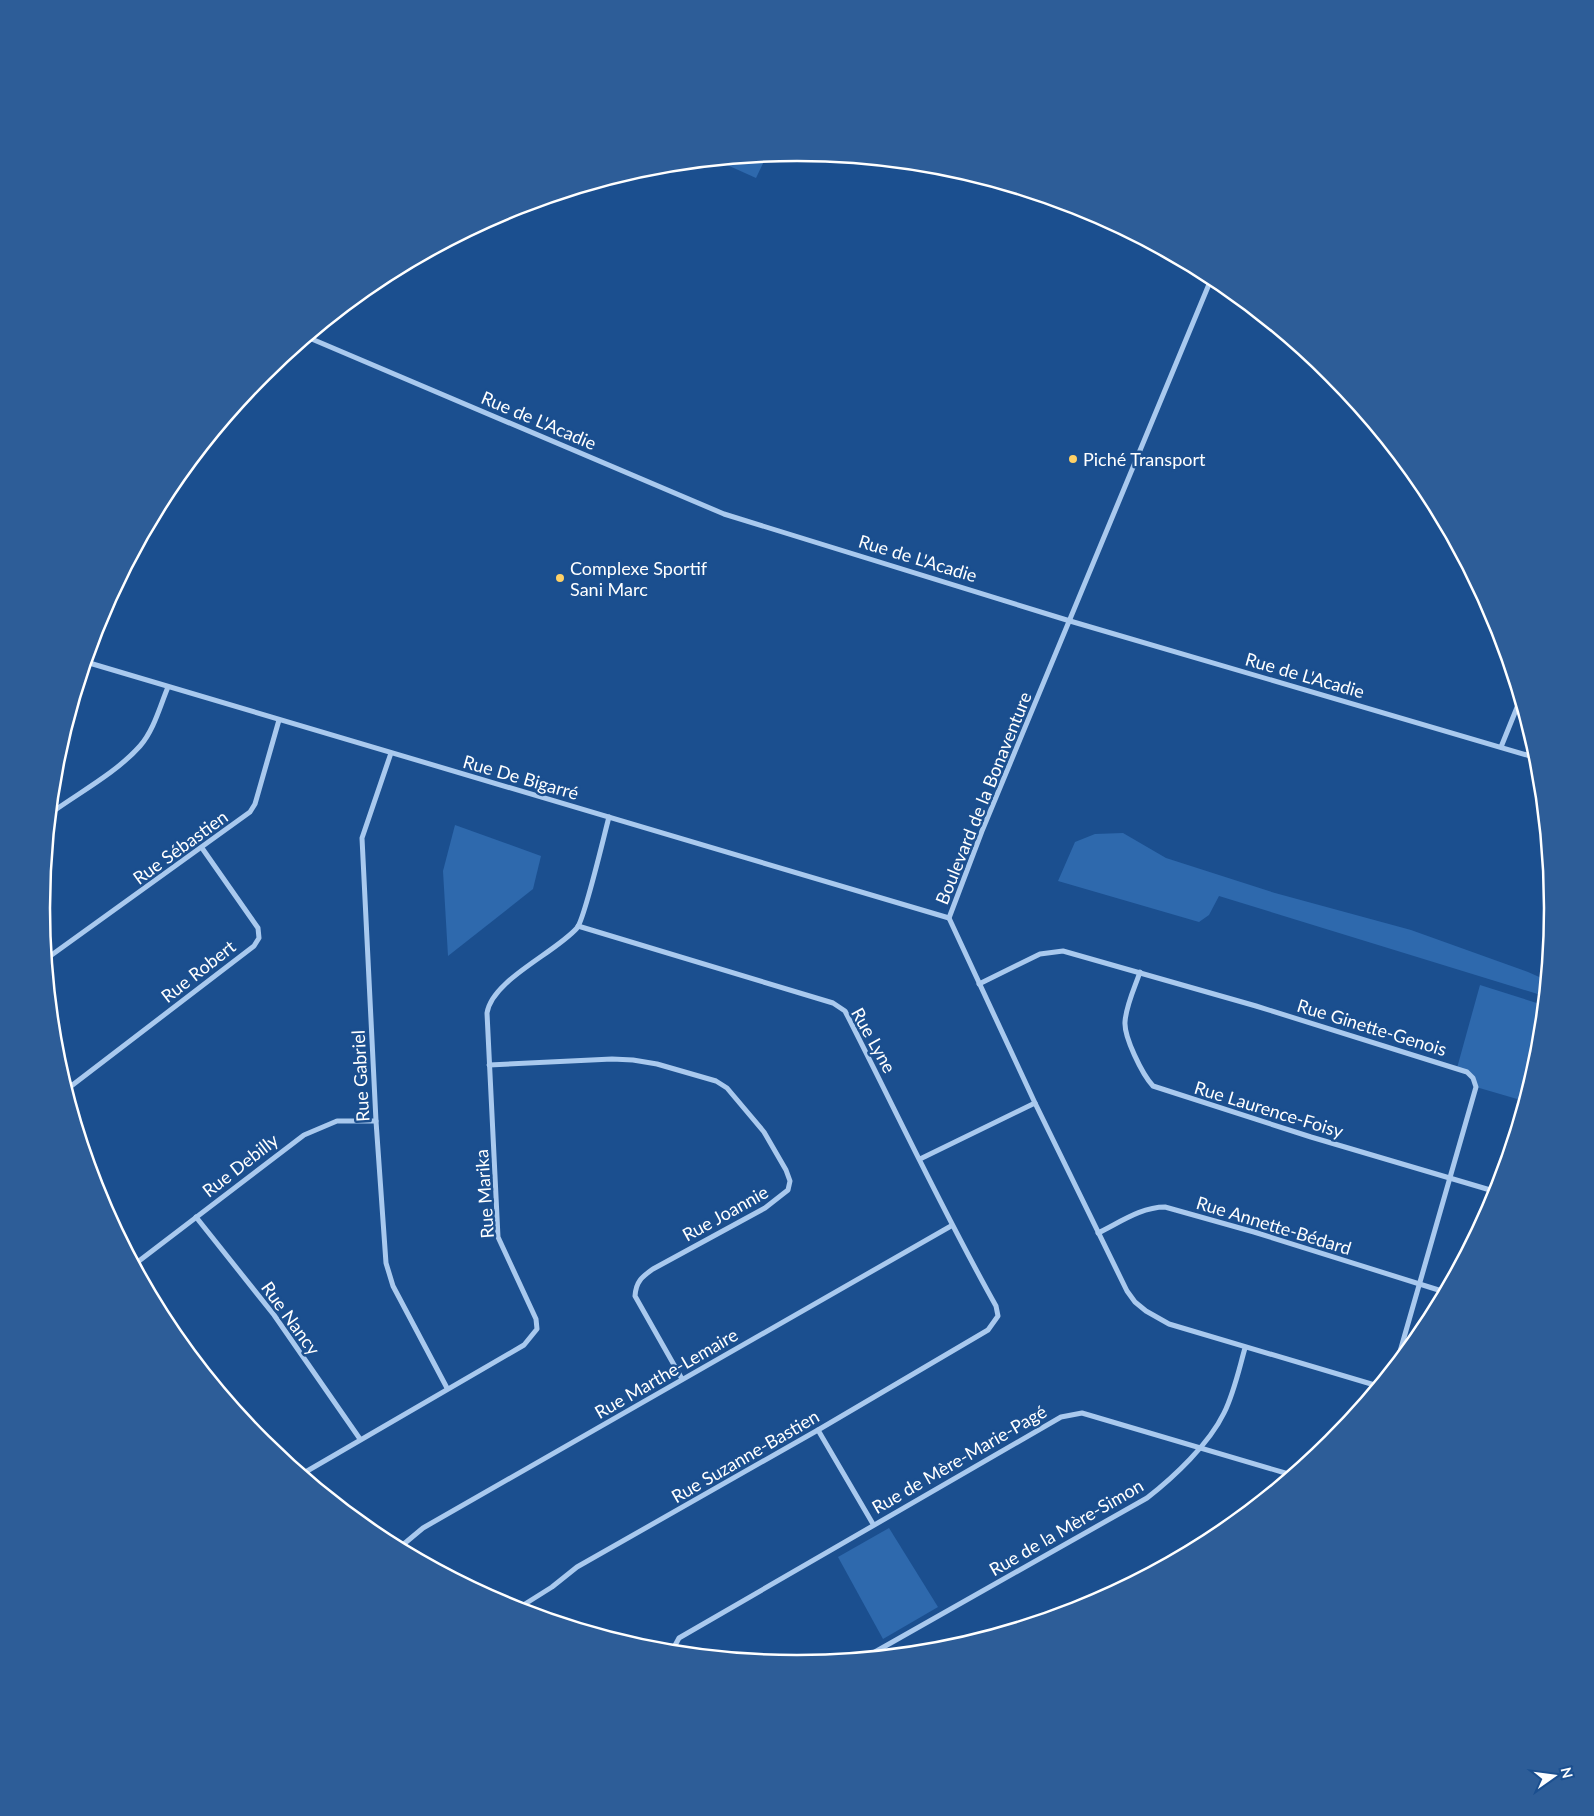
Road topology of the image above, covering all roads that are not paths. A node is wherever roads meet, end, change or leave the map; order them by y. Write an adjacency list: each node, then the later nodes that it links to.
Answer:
1 (1209, 285): 3 (street, Boulevard de la Bonaventure)
2 (312, 339): 3 (street, Rue de L'Acadie)
3 (1070, 621): 8 (street, Rue de L'Acadie); 14 (street, Boulevard de la Bonaventure)
4 (92, 664): 5 (street, Rue De Bigarré)
5 (168, 687): 7 (street, Rue De Bigarré); 11 (street)
6 (1517, 708): 8 (street)
7 (279, 720): 9 (street, Rue De Bigarré); 13 (street, Rue Sébastien)
8 (1500, 747): 10 (street, Rue de L'Acadie)
9 (391, 753): 12 (street, Rue De Bigarré); 22 (street, Rue Gabriel)
10 (1528, 755)
11 (56, 809)
12 (609, 818): 14 (street, Rue De Bigarré); 15 (street)
13 (202, 848): 16 (street, Rue Sébastien); 20 (street, Rue Robert)
14 (949, 918): 18 (street, Boulevard de la Bonaventure)
15 (578, 926): 19 (street, Rue Marika); 23 (street, Rue Lyne)
16 (52, 955)
17 (1140, 972): 18 (street, Rue Ginette-Genois); 24 (street, Rue Laurence-Foisy); 24 (street, Rue Ginette-Genois)
18 (979, 984): 21 (street, Boulevard de la Bonaventure)
19 (489, 1065): 35 (street, Rue Joannie); 37 (street, Rue Marika)
20 (71, 1086)
21 (1035, 1103): 23 (street); 28 (street, Boulevard de la Bonaventure)
22 (376, 1121): 26 (street, Rue Debilly); 37 (street, Rue Gabriel)
23 (920, 1159): 27 (street, Rue Lyne)
24 (1449, 1178): 25 (street, Rue Laurence-Foisy); 30 (street, Rue Ginette-Genois)
25 (1489, 1190)
26 (196, 1217): 29 (street, Rue Debilly); 39 (street, Rue Nancy)
27 (951, 1226): 32 (street, Rue Lyne); 35 (street, Rue Marthe-Lemaire)
28 (1098, 1233): 30 (street, Rue Annette-Bédard); 34 (street, Boulevard de la Bonaventure)
29 (139, 1260)
30 (1418, 1285): 31 (street, Rue Annette-Bédard); 33 (street, Rue Ginette-Genois)
31 (1439, 1290)
32 (988, 1330): 38 (street, Rue Suzanne-Bastien)
33 (1401, 1347)
34 (1245, 1348): 36 (street, Boulevard de la Bonaventure); 40 (street, Rue de la Mère-Simon)
35 (682, 1379): 44 (street, Rue Marthe-Lemaire)
36 (1373, 1384)
37 (447, 1388): 39 (street, Rue Marika)
38 (818, 1430): 43 (street); 45 (street, Rue Suzanne-Bastien)
39 (360, 1438): 41 (street, Rue Marika)
40 (1199, 1447): 42 (street, Rue de Mère-Marie-Pagé); 43 (street, Rue de Mère-Marie-Pagé); 47 (street, Rue de la Mère-Simon)
41 (306, 1472)
42 (1286, 1473)
43 (873, 1524): 46 (street, Rue de Mère-Marie-Pagé)
44 (404, 1543)
45 (526, 1603)
46 (675, 1645)
47 (878, 1650)

